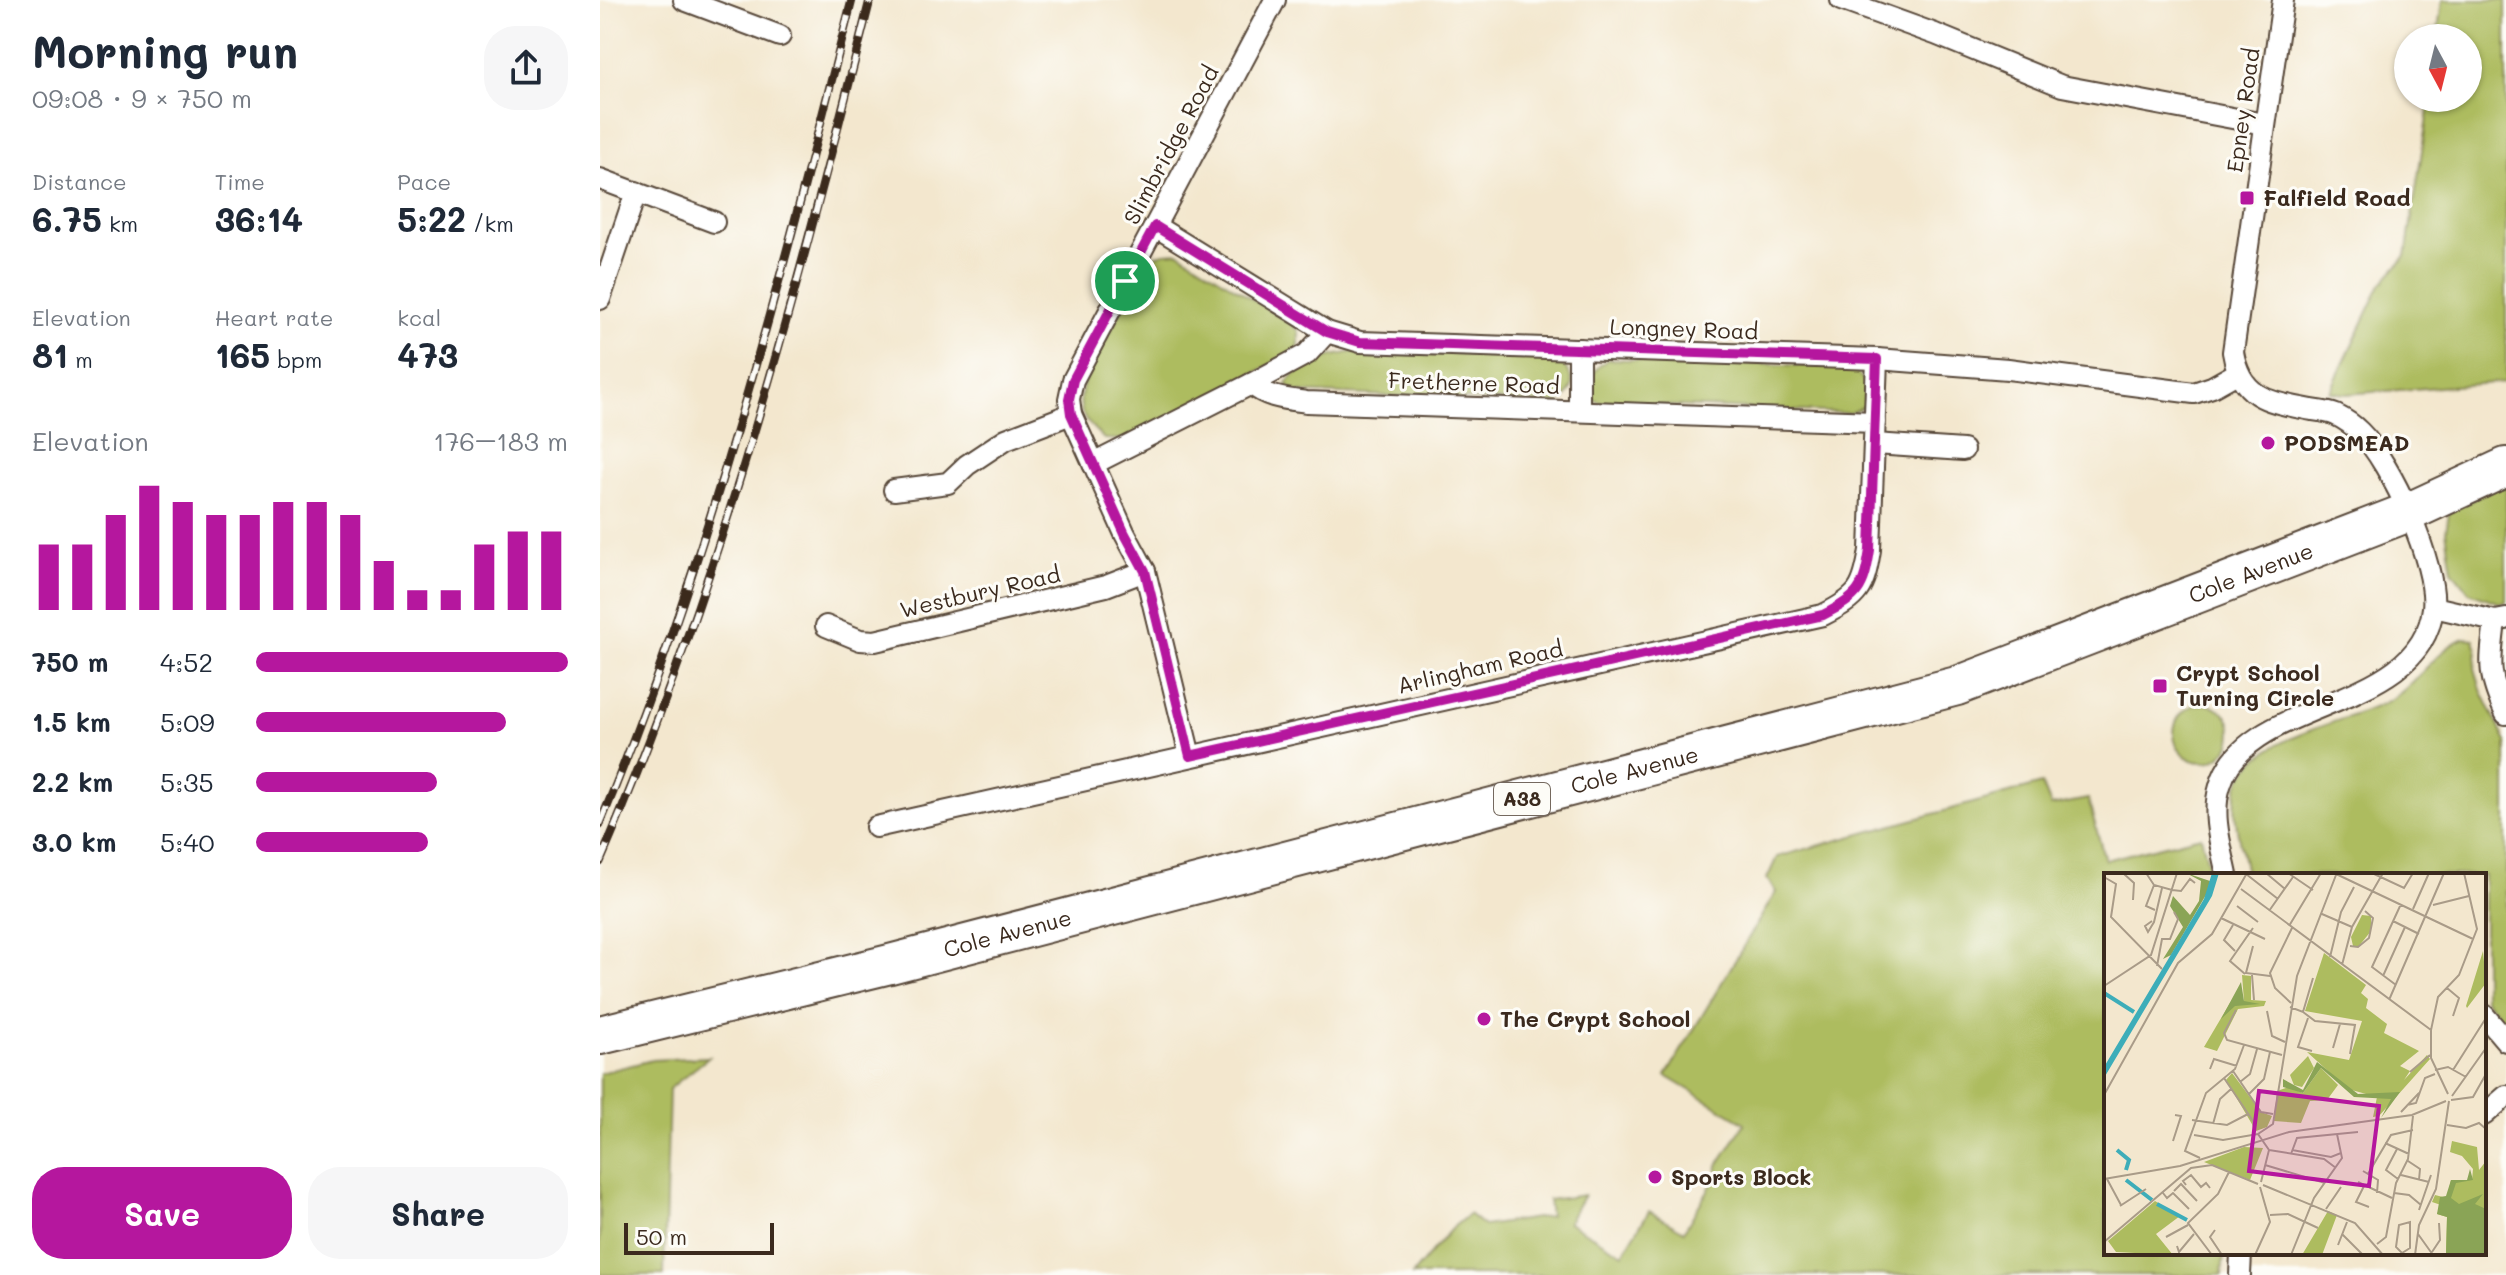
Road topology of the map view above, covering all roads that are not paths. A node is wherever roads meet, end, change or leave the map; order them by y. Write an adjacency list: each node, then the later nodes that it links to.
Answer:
1 (684, 0): 5 (street)
2 (1275, 0): 10 (street, Slimbridge Road)
3 (1841, 0): 6 (street)
4 (2283, 0): 6 (street, Epney Road)
5 (780, 36)
6 (2264, 124): 15 (street, Epney Road)
7 (600, 179): 8 (street)
8 (636, 192): 9 (street); 11 (street)
9 (714, 222)
10 (1155, 226): 12 (street, Longney Road); 17 (street, Slimbridge Road)
11 (600, 299)
12 (1327, 332): 13 (street, Longney Road); 16 (street)
13 (1579, 349): 14 (street, Longney Road); 18 (street)
14 (1877, 359): 15 (street, Longney Road); 19 (street, Arlingham Road)
15 (2237, 373): 25 (street)
16 (1251, 384): 18 (street, Fretherne Road); 22 (street)
17 (1070, 406): 22 (street); 24 (street)
18 (1579, 410): 19 (street, Fretherne Road)
19 (1875, 422): 20 (street, Arlingham Road)
20 (1875, 444): 21 (street); 31 (street, Arlingham Road)
21 (1963, 450)
22 (1093, 464): 26 (street)
23 (2506, 467): 25 (highway, Cole Avenue / A38)
24 (894, 490)
25 (2409, 512): 27 (street); 35 (highway, Cole Avenue / A38)
26 (1145, 571): 29 (street, Westbury Road); 31 (street)
27 (2434, 607): 28 (street); 33 (street)
28 (2500, 620): 30 (street)
29 (826, 626)
30 (2506, 714)
31 (1190, 756): 32 (street, Arlingham Road)
32 (876, 827)
33 (2227, 873)
34 (2486, 1017): 36 (street)
35 (608, 1033)
36 (2506, 1041)
37 (2506, 1096): 38 (street)
38 (2486, 1113)
39 (2241, 1255): 40 (street)
40 (2240, 1275)

